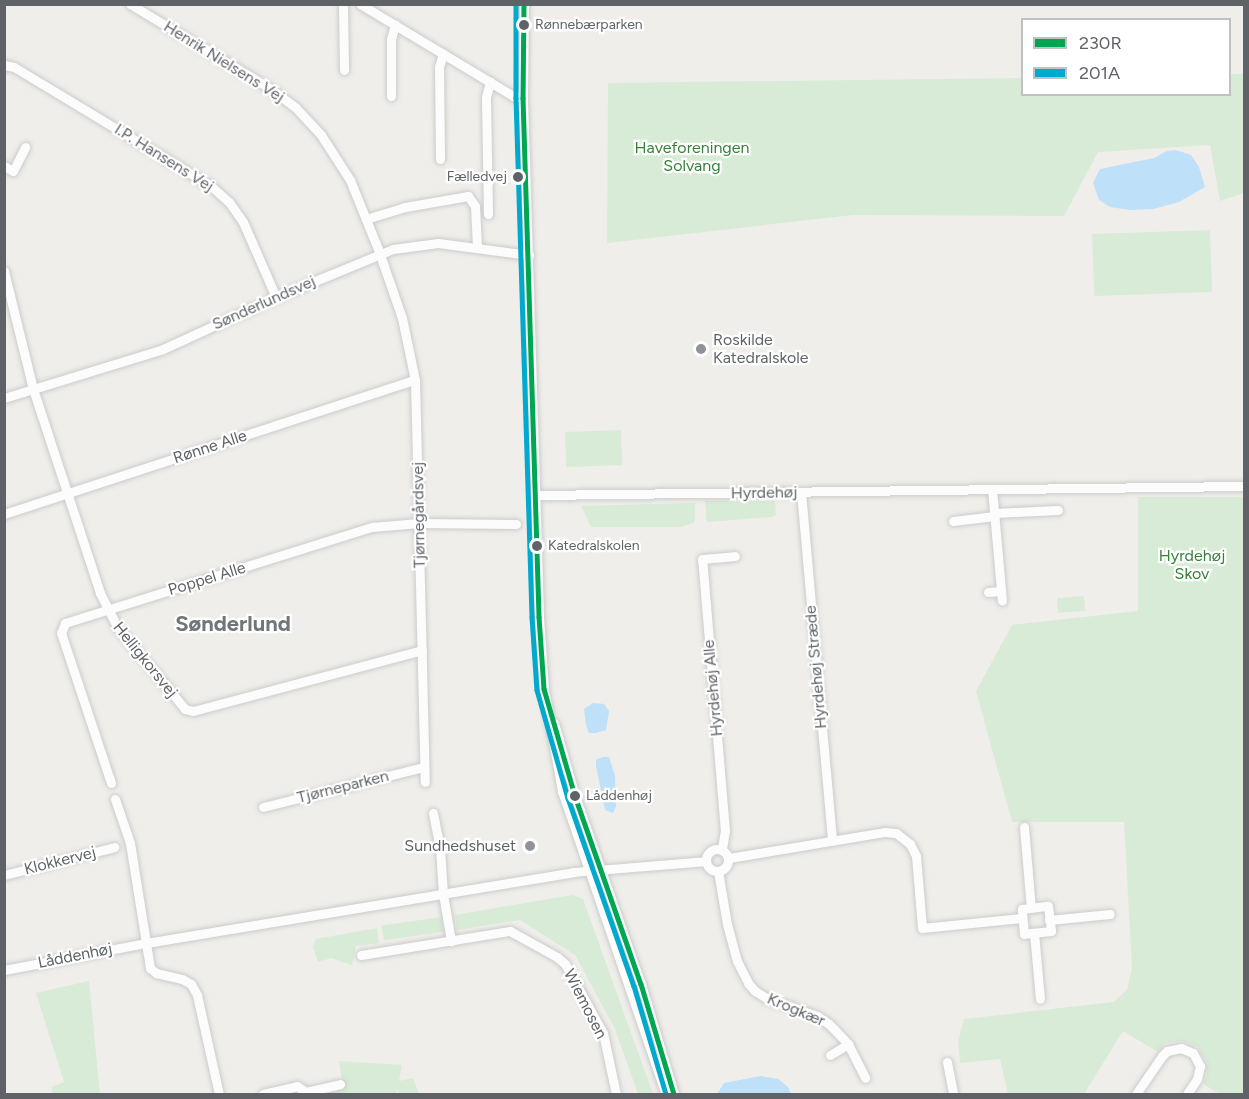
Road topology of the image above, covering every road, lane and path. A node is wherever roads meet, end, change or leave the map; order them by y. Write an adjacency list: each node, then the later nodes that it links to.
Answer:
1 (130, 4): 17 (street, Henrik Nielsens Vej)
2 (344, 4): 9 (street)
3 (360, 4): 5 (street)
4 (524, 4): 12 (street)
5 (374, 8): 6 (street)
6 (395, 25): 7 (street); 11 (street)
7 (443, 54): 10 (street); 14 (street)
8 (4, 65): 22 (street, I.P. Hansens Vej)
9 (344, 70)
10 (490, 82): 12 (street); 16 (street)
11 (391, 96)
12 (523, 98): 20 (street)
13 (25, 147): 15 (street)
14 (440, 159)
15 (4, 166)
16 (488, 214)
17 (366, 219): 18 (street); 19 (street, Henrik Nielsens Vej)
18 (477, 247): 19 (street, Sønderlundsvej); 20 (street, Sønderlundsvej)
19 (380, 254): 22 (street, Sønderlundsvej); 23 (street, Tjørnegårdsvej)
20 (530, 255): 30 (street)
21 (4, 272): 24 (street, Helligkorsvej)
22 (276, 297): 24 (street, Sønderlundsvej)
23 (415, 380): 29 (street, Rønne Alle); 35 (street, Tjørnegårdsvej)
24 (33, 389): 25 (street, Sønderlundsvej); 29 (street, Helligkorsvej)
25 (4, 398)
26 (1245, 486): 27 (street, Hyrdehøj)
27 (992, 489): 28 (street, Hyrdehøj); 33 (street)
28 (801, 492): 30 (street, Hyrdehøj); 49 (street, Hyrdehøj Stræde)
29 (66, 494): 32 (street, Rønne Alle); 39 (street, Helligkorsvej)
30 (537, 495): 41 (street)
31 (1058, 510): 33 (street)
32 (4, 514)
33 (994, 515): 34 (street); 38 (street)
34 (952, 520)
35 (418, 523): 36 (street, Poppel Alle); 39 (street, Poppel Alle); 40 (street, Tjørnegårdsvej)
36 (516, 524)
37 (735, 556): 51 (street, Hyrdehøj Alle)
38 (988, 592)
39 (108, 610): 40 (street, Helligkorsvej); 44 (street, Poppel Alle)
40 (422, 650): 42 (street, Tjørnegårdsvej)
41 (544, 689): 54 (street); 55 (street)
42 (424, 767): 43 (street, Tjørnegårdsvej); 46 (street, Tjørneparken)
43 (425, 782)
44 (111, 783)
45 (115, 799): 65 (street)
46 (263, 807)
47 (433, 813): 58 (street)
48 (1024, 827): 59 (street)
49 (832, 841): 52 (street); 61 (street)
50 (115, 847): 57 (street, Klokkervej)
51 (722, 849): 52 (street); 53 (street)
52 (729, 858): 56 (street)
53 (706, 861): 54 (street); 56 (street)
54 (600, 870): 55 (street, Låddenhøj); 79 (street)
55 (588, 871): 58 (street, Låddenhøj); 78 (street)
56 (718, 871): 69 (street, Krogkær)
57 (4, 876)
58 (443, 894): 64 (street); 65 (street, Låddenhøj)
59 (1031, 908): 61 (street); 62 (street)
60 (1110, 914): 62 (street)
61 (1022, 918): 63 (street)
62 (1049, 920): 63 (street)
63 (1034, 933): 68 (street)
64 (451, 941): 66 (street, Wiemosen); 77 (street, Wiemosen)
65 (146, 943): 67 (street, Låddenhøj); 75 (street)
66 (361, 955)
67 (4, 970)
68 (1040, 999)
69 (848, 1044): 70 (street); 72 (street, Krogkær)
70 (830, 1056)
71 (947, 1062): 74 (street)
72 (865, 1078)
73 (340, 1084): 76 (street)
74 (951, 1094)
75 (219, 1095)
76 (263, 1095)
77 (616, 1095)
78 (666, 1095)
79 (674, 1095)
80 (1136, 1095): 81 (street)
81 (1187, 1095)

